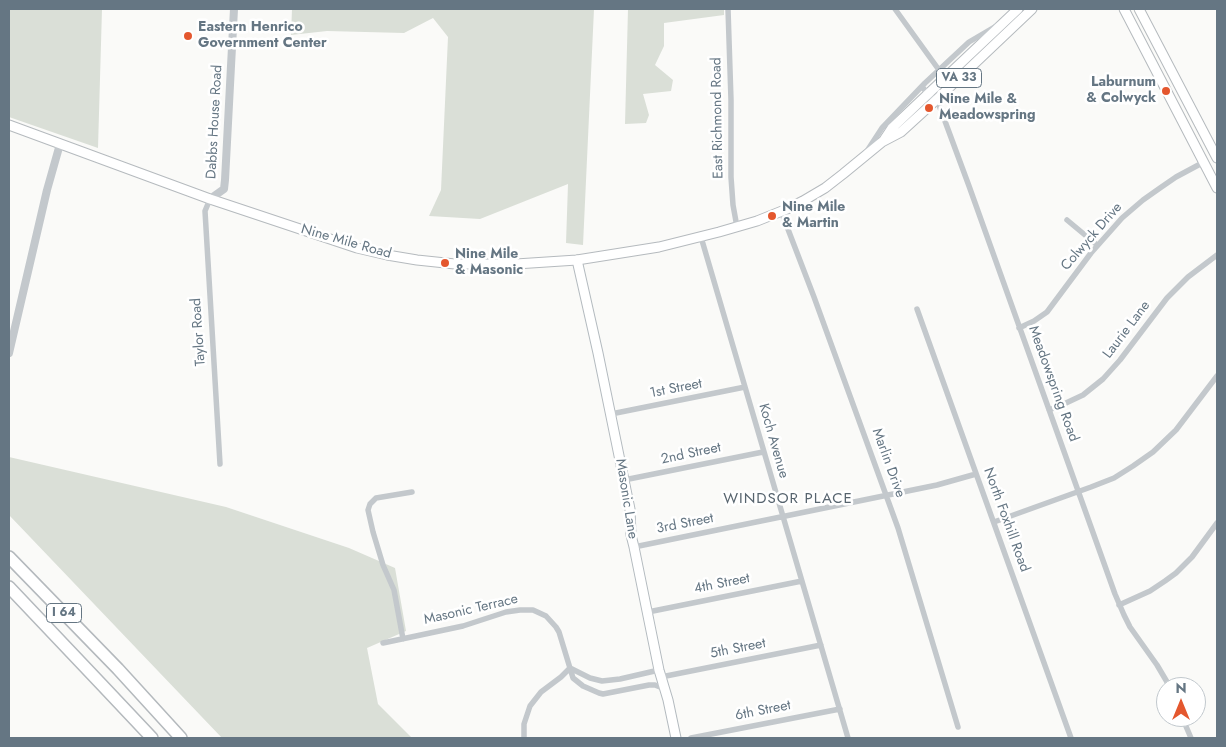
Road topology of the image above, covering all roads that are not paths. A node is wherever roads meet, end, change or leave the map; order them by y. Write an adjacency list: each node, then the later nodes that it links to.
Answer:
1 (234, 9): 20 (street, Dabbs House Road)
2 (728, 9): 23 (street, East Richmond Road)
3 (895, 9): 11 (street)
4 (1018, 9): 8 (main road, Nine Mile Road / VA 33)
5 (1032, 9): 13 (main road, Nine Mile Road / VA 33)
6 (1124, 9): 9 (main road)
7 (1139, 9): 10 (main road)
8 (1004, 22): 11 (street); 13 (main road, Nine Mile Road / VA 33)
9 (1142, 45): 10 (main road); 18 (main road)
10 (1167, 61): 16 (main road)
11 (939, 70): 12 (street)
12 (922, 87): 13 (street, Meadowspring Road); 17 (street)
13 (932, 97): 17 (main road, Nine Mile Road / VA 33); 29 (street, Meadowspring Road)
14 (9, 125): 15 (main road, Nine Mile Road / VA 33)
15 (60, 144): 20 (main road, Nine Mile Road / VA 33); 30 (street)
16 (1217, 156): 18 (street, Colwyck Drive)
17 (863, 159): 21 (main road, Nine Mile Road / VA 33)
18 (1204, 162): 19 (main road); 25 (street, Colwyck Drive)
19 (1217, 188)
20 (210, 200): 27 (main road, Nine Mile Road / VA 33); 36 (street, Taylor Road)
21 (781, 211): 23 (main road, Nine Mile Road / VA 33); 41 (street, Marlin Drive)
22 (1068, 220): 25 (street)
23 (737, 227): 24 (main road, Nine Mile Road / VA 33)
24 (701, 237): 27 (main road, Nine Mile Road / VA 33); 32 (street, Koch Avenue)
25 (1097, 245): 29 (street, Colwyck Drive)
26 (1217, 255): 33 (street, Laurie Lane)
27 (577, 260): 34 (main road, Masonic Lane)
28 (917, 309): 37 (street, North Foxhill Road)
29 (1019, 328): 33 (street, Meadowspring Road)
30 (9, 353)
31 (1217, 376): 40 (street)
32 (745, 387): 34 (street, 1st Street); 35 (street, Koch Avenue)
33 (1049, 410): 40 (street, Meadowspring Road)
34 (611, 414): 38 (main road, Masonic Lane)
35 (763, 452): 38 (street, 2nd Street); 42 (street, Koch Avenue)
36 (220, 464)
37 (976, 474): 41 (street, 3rd Street); 43 (street, North Foxhill Road)
38 (624, 480): 45 (main road, Masonic Lane)
39 (412, 492): 51 (street)
40 (1078, 492): 43 (street); 49 (street, Meadowspring Road)
41 (887, 495): 42 (street, 3rd Street); 59 (street, Marlin Drive)
42 (783, 517): 45 (street, 3rd Street); 47 (street, Koch Avenue)
43 (994, 522): 66 (street, North Foxhill Road)
44 (1217, 523): 49 (street)
45 (634, 548): 50 (main road, Masonic Lane)
46 (9, 556): 61 (highway, I 64)
47 (802, 581): 50 (street, 4th Street); 53 (street, Koch Avenue)
48 (9, 587): 60 (highway, I 64)
49 (1119, 605): 56 (street, Meadowspring Road)
50 (648, 612): 55 (main road, Masonic Lane)
51 (403, 639): 52 (street, Masonic Terrace); 54 (street, Masonic Terrace)
52 (383, 643)
53 (821, 645): 55 (street, 5th Street); 58 (street, Koch Avenue)
54 (570, 668): 55 (street); 57 (street, Masonic Terrace); 62 (street)
55 (660, 674): 57 (main road, Masonic Lane)
56 (1164, 677)
57 (665, 689): 63 (main road, Masonic Lane)
58 (840, 709): 64 (street, 6th Street); 65 (street, Koch Avenue)
59 (958, 727)
60 (152, 738)
61 (182, 738)
62 (524, 738)
63 (676, 738)
64 (691, 738)
65 (848, 738)
66 (1071, 738)

